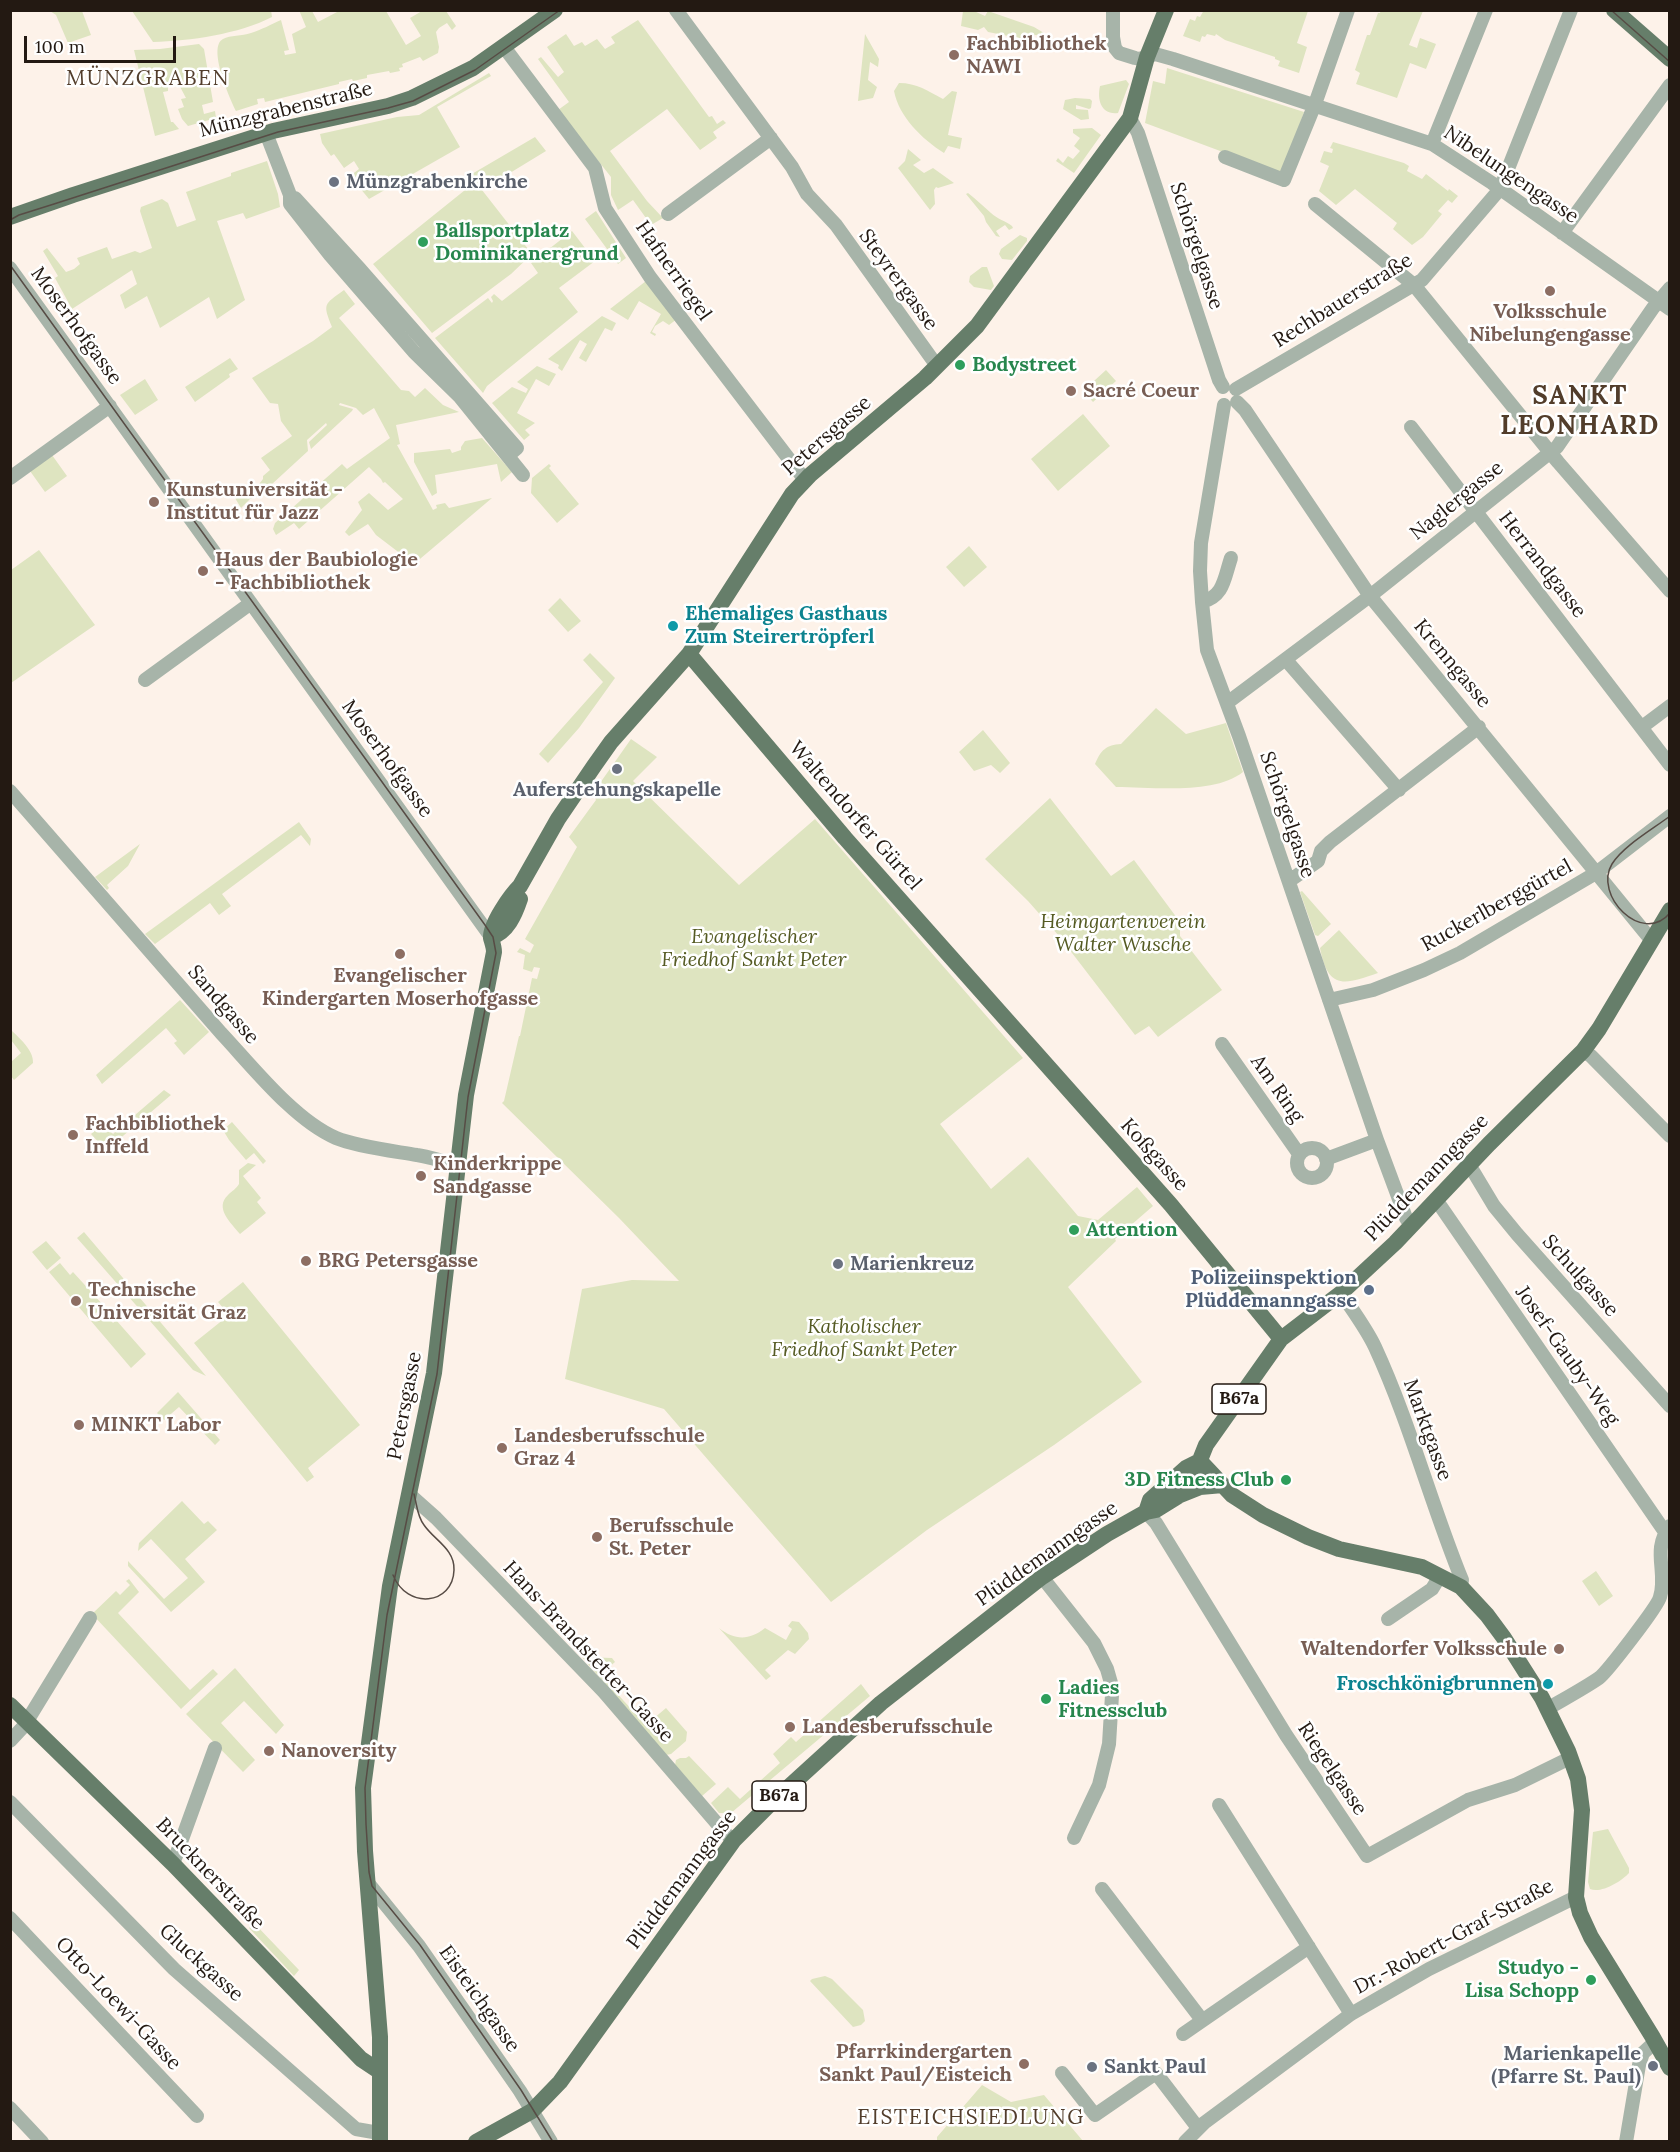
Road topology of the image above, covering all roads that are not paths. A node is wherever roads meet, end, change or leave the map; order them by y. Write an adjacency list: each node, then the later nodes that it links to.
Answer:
1 (555, 10): 9 (main road, Münzgrabenstraße)
2 (676, 10): 16 (street, Steyrergasse)
3 (1113, 10): 10 (street)
4 (1166, 10): 10 (main road, Petersgasse)
5 (1348, 10): 13 (street)
6 (1486, 10): 17 (street)
7 (1571, 10): 19 (street, Rechbauerstraße)
8 (1614, 10): 11 (main road)
9 (504, 47): 15 (main road, Münzgrabenstraße); 41 (street, Hafnerriegel)
10 (1147, 57): 13 (street, Nibelungengasse); 14 (main road, Petersgasse)
11 (1670, 59)
12 (1670, 85): 24 (street)
13 (1315, 104): 17 (street, Nibelungengasse); 18 (street)
14 (1130, 118): 33 (main road, Petersgasse); 34 (street, Schörgelgasse)
15 (266, 133): 20 (street); 23 (main road, Münzgrabenstraße)
16 (771, 138): 22 (street); 33 (street, Steyrergasse)
17 (1432, 144): 19 (street, Nibelungengasse)
18 (1225, 157)
19 (1500, 189): 24 (street, Nibelungengasse); 28 (street, Rechbauerstraße)
20 (290, 195): 26 (street); 27 (street)
21 (1315, 204): 28 (street)
22 (668, 214)
23 (10, 217)
24 (1562, 233): 30 (street, Nibelungengasse)
25 (10, 268): 35 (street, Moserhofgasse)
26 (359, 268): 27 (street); 31 (street)
27 (350, 279): 32 (street)
28 (1414, 285): 34 (street, Rechbauerstraße); 38 (street)
29 (1670, 288): 30 (street, Naglergasse)
30 (1664, 306): 38 (street, Naglergasse)
31 (426, 343): 32 (street); 36 (street)
32 (414, 352): 36 (street)
33 (937, 366): 41 (main road, Petersgasse)
34 (1230, 396): 45 (street, Krenngasse); 46 (street, Schörgelgasse)
35 (110, 406): 40 (street, Moserhofgasse); 47 (street, Moserhofgasse)
36 (487, 421): 39 (street)
37 (1411, 427): 42 (street, Herrandgasse)
38 (1550, 452): 42 (street, Naglergasse); 44 (street)
39 (523, 475)
40 (10, 478)
41 (805, 480): 48 (main road, Petersgasse)
42 (1475, 511): 45 (street, Naglergasse); 53 (street, Herrandgasse)
43 (1231, 558): 46 (street)
44 (1670, 591)
45 (1370, 596): 49 (street, Naglergasse); 54 (street, Krenngasse)
46 (1202, 602): 51 (street, Schörgelgasse)
47 (251, 603): 50 (street); 62 (street, Moserhofgasse)
48 (689, 654): 62 (main road, Petersgasse); 65 (main road, Waltendorfer Gürtel)
49 (1286, 660): 51 (street, Naglergasse); 56 (street)
50 (146, 680)
51 (1227, 704): 60 (street, Schörgelgasse)
52 (1670, 706): 53 (street)
53 (1641, 727): 55 (street, Herrandgasse)
54 (1479, 728): 56 (street); 59 (street, Krenngasse)
55 (1670, 765)
56 (1399, 790): 60 (street)
57 (10, 791): 72 (street, Sandgasse)
58 (1670, 816): 59 (street, Ruckerlberggürtel)
59 (1596, 873): 63 (street, Krenngasse); 64 (street, Ruckerlberggürtel)
60 (1289, 881): 64 (street, Schörgelgasse)
61 (1670, 910): 63 (main road, Plüddemanngasse / B67a)
62 (491, 937): 72 (main road, Petersgasse)
63 (1652, 941): 67 (main road, Plüddemanngasse / B67a)
64 (1329, 1000): 69 (street, Schörgelgasse)
65 (991, 1004): 77 (main road, Koßgasse)
66 (1222, 1044): 70 (street, Am Ring)
67 (1583, 1051): 68 (street); 73 (main road, Plüddemanngasse / B67a)
68 (1670, 1136)
69 (1377, 1140): 71 (street, Am Ring); 75 (street, Schörgelgasse)
70 (1299, 1154): 71 (street, Am Ring); 71 (street, Am Ring)
71 (1326, 1159)
72 (457, 1164): 81 (main road, Petersgasse)
73 (1470, 1166): 74 (main road, Plüddemanngasse / B67a); 78 (street, Schulgasse)
74 (1437, 1201): 75 (main road, Plüddemanngasse / B67a); 84 (street, Josef-Gauby-Weg)
75 (1411, 1226): 76 (main road, Plüddemanngasse / B67a)
76 (1341, 1293): 77 (main road, Plüddemanngasse / B67a); 87 (street, Marktgasse)
77 (1281, 1339): 79 (main road, Plüddemanngasse / B67a)
78 (1670, 1406)
79 (1200, 1461): 80 (main road); 82 (main road, Plüddemanngasse / B67a); 83 (main road, Plüddemanngasse / B67a)
80 (1222, 1485): 82 (main road); 85 (main road)
81 (409, 1494): 99 (street, Hans-Brandstetter-Gasse); 101 (main road, Petersgasse)
82 (1177, 1497): 83 (main road, Plüddemanngasse / B67a)
83 (1146, 1512): 86 (main road, Plüddemanngasse / B67a); 95 (street, Riegelgasse)
84 (1667, 1529): 91 (street)
85 (1440, 1576): 87 (main road); 89 (street)
86 (1042, 1577): 98 (street); 99 (main road, Plüddemanngasse / B67a)
87 (1461, 1587): 91 (main road)
88 (90, 1618): 92 (street)
89 (1388, 1619)
90 (10, 1705): 92 (main road, Brucknerstraße)
91 (1547, 1708): 95 (main road)
92 (27, 1721): 93 (street); 100 (main road, Brucknerstraße)
93 (10, 1741)
94 (215, 1748): 100 (street)
95 (1570, 1758): 103 (main road)
96 (10, 1802): 117 (street, Gluckgasse)
97 (1219, 1805): 105 (street, Dr.-Robert-Graf-Straße)
98 (1074, 1838)
99 (734, 1840): 114 (main road, Plüddemanngasse / B67a)
100 (173, 1864): 111 (main road, Brucknerstraße)
101 (368, 1883): 111 (main road, Petersgasse); 114 (street, Eisteichgasse)
102 (1101, 1889): 107 (street)
103 (1576, 1897): 106 (street, Dr.-Robert-Graf-Straße); 109 (main road)
104 (10, 1917): 115 (street, Otto-Loewi-Gasse)
105 (1309, 1947): 106 (street, Dr.-Robert-Graf-Straße); 107 (street)
106 (1351, 2014): 116 (street, Dr.-Robert-Graf-Straße)
107 (1202, 2020): 108 (street)
108 (1183, 2034)
109 (1655, 2042): 110 (main road); 122 (street)
110 (1670, 2068)
111 (379, 2072): 117 (main road, Petersgasse)
112 (1062, 2073): 116 (street)
113 (10, 2108): 118 (street)
114 (532, 2111): 119 (main road, Plüddemanngasse / B67a); 120 (street, Eisteichgasse)
115 (197, 2116)
116 (1196, 2135): 121 (street, Dr.-Robert-Graf-Straße)
117 (379, 2137)
118 (42, 2142)
119 (476, 2142)
120 (551, 2142)
121 (1185, 2142)
122 (1626, 2142)

